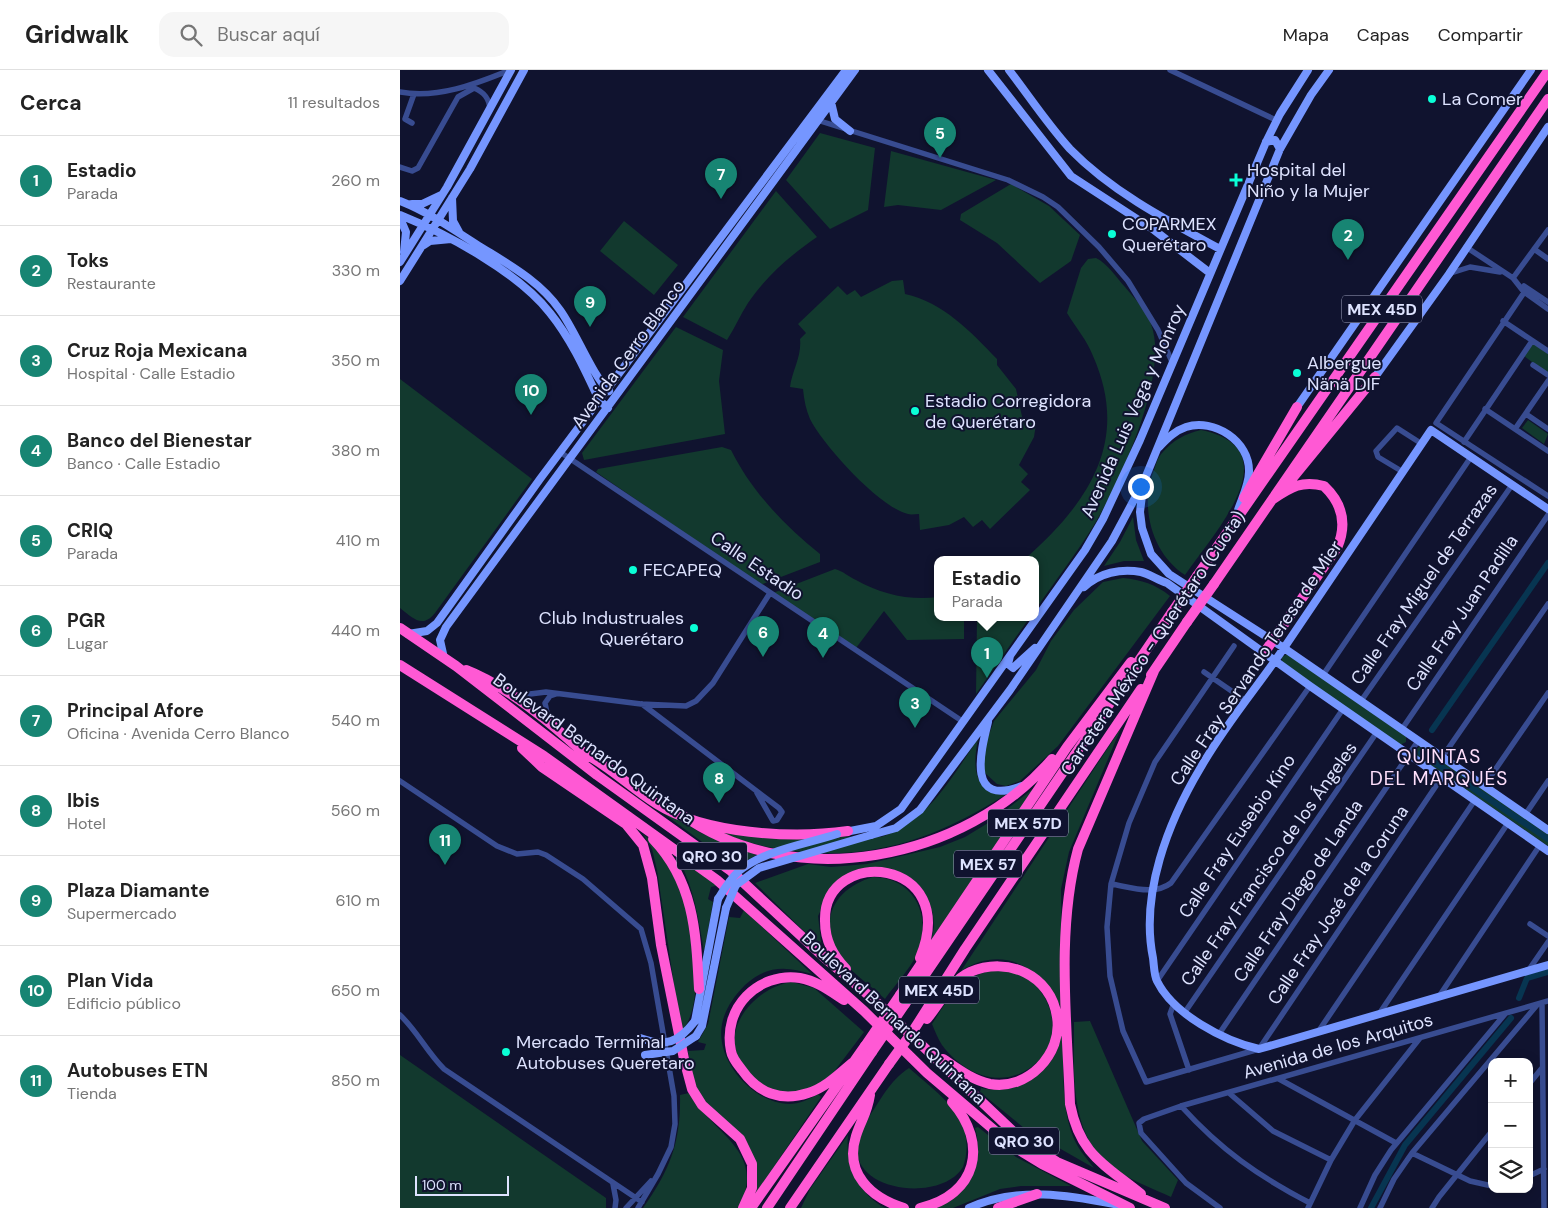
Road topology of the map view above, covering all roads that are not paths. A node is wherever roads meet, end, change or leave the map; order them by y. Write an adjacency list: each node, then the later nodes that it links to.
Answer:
1 (510, 70): 12 (street); 18 (main road)
2 (524, 70): 28 (main road)
3 (846, 70): 64 (main road, Avenida Cerro Blanco)
4 (855, 70): 17 (main road, Avenida Cerro Blanco)
5 (988, 70): 30 (main road)
6 (1009, 70): 29 (main road)
7 (1170, 70): 20 (street)
8 (1308, 70): 20 (main road, Avenida Luis Vega y Monroy)
9 (1329, 70): 25 (main road, Avenida Luis Vega y Monroy)
10 (1531, 70): 67 (main road)
11 (1548, 71): 88 (highway, Carretera México - Querétaro (Cuota) / MEX 45D)
12 (456, 89): 14 (street); 15 (street)
13 (400, 92): 14 (street)
14 (414, 94): 21 (street)
15 (458, 97): 18 (street); 27 (street)
16 (1548, 99): 84 (highway, Carretera México - Querétaro (Cuota) / MEX 45D)
17 (831, 102): 19 (main road, Avenida Cerro Blanco); 23 (main road)
18 (490, 109): 26 (main road)
19 (817, 120): 23 (street); 65 (main road, Avenida Cerro Blanco)
20 (1276, 120): 24 (main road, Avenida Luis Vega y Monroy)
21 (412, 123)
22 (1548, 127): 43 (main road)
23 (850, 131): 59 (street)
24 (1266, 142): 25 (main road); 44 (main road, Avenida Luis Vega y Monroy)
25 (1280, 149): 77 (main road, Avenida Luis Vega y Monroy)
26 (460, 163): 28 (main road); 31 (main road)
27 (400, 167)
28 (470, 169): 32 (main road)
29 (1106, 180): 30 (main road); 44 (main road)
30 (1095, 193): 48 (main road)
31 (443, 194): 33 (main road); 34 (main road)
32 (452, 198): 36 (main road); 40 (main road)
33 (403, 202): 34 (main road)
34 (430, 214): 36 (main road); 37 (main road)
35 (400, 217): 37 (main road); 47 (main road)
36 (438, 219): 38 (main road); 40 (main road)
37 (424, 225): 38 (main road); 47 (main road)
38 (432, 229): 41 (main road); 42 (main road)
39 (1548, 230): 45 (street)
40 (460, 234): 64 (main road)
41 (452, 239): 42 (main road); 66 (main road)
42 (422, 246): 52 (main road)
43 (1466, 247): 49 (street); 50 (main road)
44 (1220, 249): 48 (main road, Avenida Luis Vega y Monroy)
45 (1534, 249): 46 (street); 51 (street)
46 (1548, 259)
47 (401, 260)
48 (1210, 273): 59 (main road, Avenida Luis Vega y Monroy)
49 (1504, 273): 50 (street); 51 (street)
50 (1449, 274): 62 (main road)
51 (1513, 278): 53 (street)
52 (400, 281)
53 (1526, 290): 54 (street); 55 (street); 56 (street)
54 (1548, 302)
55 (1548, 309)
56 (1504, 321): 57 (street); 73 (street)
57 (1532, 341): 58 (street); 69 (street)
58 (1548, 352)
59 (1172, 362): 92 (main road, Avenida Luis Vega y Monroy)
60 (1533, 365): 61 (street)
61 (1548, 376)
62 (1375, 377): 84 (highway)
63 (1548, 381): 70 (street)
64 (607, 389): 65 (main road); 66 (main road, Avenida Cerro Blanco)
65 (616, 397): 68 (main road, Avenida Cerro Blanco)
66 (598, 400): 68 (main road); 76 (main road, Avenida Cerro Blanco)
67 (1297, 407): 86 (highway)
68 (608, 408): 79 (main road, Avenida Cerro Blanco)
69 (1486, 409): 71 (street); 73 (street)
70 (1526, 414): 71 (street); 72 (street)
71 (1515, 429): 75 (street)
72 (1548, 429)
73 (1464, 442): 83 (street)
74 (1422, 444): 78 (main road, Calle Fray Servando Teresa de Mier); 80 (main road, Calle Fray Servando Teresa de Mier); 80 (street)
75 (1547, 449)
76 (560, 452): 79 (street, Calle Estadio); 94 (main road, Avenida Cerro Blanco)
77 (1155, 452): 81 (main road, Avenida Luis Vega y Monroy); 86 (main road)
78 (1471, 457): 82 (main road); 108 (street)
79 (570, 460): 89 (street, Calle Estadio); 102 (main road, Avenida Cerro Blanco)
80 (1403, 472): 100 (main road, Calle Fray Servando Teresa de Mier)
81 (1144, 481): 90 (main road, Avenida Luis Vega y Monroy); 96 (main road)
82 (1512, 484): 85 (main road); 115 (street, Calle Fray Miguel de Terrazas)
83 (1548, 496)
84 (1270, 500): 96 (highway); 106 (highway, Carretera México - Querétaro (Cuota) / MEX 45D, bridge)
85 (1548, 509)
86 (1238, 510): 88 (highway)
87 (1548, 515): 120 (street, Calle Fray Juan Padilla)
88 (1217, 547): 97 (highway, Carretera México - Querétaro (Cuota) / MEX 45D, bridge)
89 (770, 593): 116 (street); 119 (street, Calle Estadio)
90 (1074, 597): 95 (main road, Avenida Luis Vega y Monroy); 101 (main road)
91 (1548, 604): 128 (street)
92 (1039, 615)
93 (1035, 621): 98 (main road, Avenida Luis Vega y Monroy)
94 (404, 631): 102 (highway, Boulevard Bernardo Quintana / QRO 30)
95 (1049, 634): 98 (main road); 118 (main road, Avenida Luis Vega y Monroy)
96 (1273, 641): 100 (main road); 101 (highway)
97 (1152, 642): 125 (highway, Carretera México - Querétaro (Cuota) / MEX 57); 157 (highway, Carretera México - Querétaro (Cuota) / MEX 57D)
98 (1016, 646): 119 (main road, Avenida Luis Vega y Monroy)
99 (1234, 646): 109 (street)
100 (1284, 648): 103 (main road, Calle Fray Servando Teresa de Mier); 108 (main road)
101 (1264, 653): 103 (main road)
102 (445, 660): 105 (highway, Boulevard Bernardo Quintana / QRO 30)
103 (1275, 661): 110 (main road); 114 (main road, Calle Fray Servando Teresa de Mier)
104 (400, 665): 123 (highway, Boulevard Bernardo Quintana / QRO 30)
105 (456, 666): 113 (highway); 138 (highway, Boulevard Bernardo Quintana / QRO 30)
106 (1154, 671): 165 (highway, Carretera México - Querétaro (Cuota) / MEX 45D); 200 (highway)
107 (1204, 672): 109 (street)
108 (1323, 675): 115 (main road)
109 (1212, 677): 114 (street); 145 (street)
110 (1310, 686): 117 (main road); 146 (street)
111 (1548, 693): 133 (street)
112 (560, 694): 113 (street); 116 (street); 121 (street)
113 (518, 700): 121 (highway)
114 (1246, 701): 146 (main road, Calle Fray Servando Teresa de Mier)
115 (1361, 701): 120 (main road)
116 (641, 704): 134 (street)
117 (1343, 709): 122 (main road); 153 (street, Calle Fray Eusebio Kino)
118 (989, 719): 132 (main road); 173 (main road, Avenida Luis Vega y Monroy, bridge)
119 (962, 721): 142 (main road, Avenida Luis Vega y Monroy)
120 (1402, 729): 124 (main road)
121 (556, 731): 126 (highway)
122 (1378, 732): 127 (main road); 161 (street, Calle Fray Francisco de los Ángeles)
123 (512, 736): 139 (highway, Boulevard Bernardo Quintana / QRO 30); 207 (highway)
124 (1418, 740): 127 (street, Calle Fray Diego de Landa); 128 (main road)
125 (1067, 747): 132 (highway); 152 (highway, Carretera México - Querétaro (Cuota) / MEX 57)
126 (584, 753): 136 (highway); 138 (highway)
127 (1409, 755): 129 (main road); 167 (street, Calle Fray Diego de Landa)
128 (1443, 756): 133 (main road)
129 (1442, 778): 135 (main road); 172 (street, Calle Fray José de la Coruna)
130 (400, 781): 193 (street)
131 (1548, 781): 137 (street)
132 (1024, 785): 136 (highway)
133 (1484, 786): 137 (main road)
134 (757, 793): 134 (street)
135 (1475, 800): 140 (main road); 166 (street)
136 (682, 815): 142 (highway)
137 (1525, 815): 141 (main road)
138 (655, 816): 156 (highway, Boulevard Bernardo Quintana / QRO 30)
139 (639, 824): 154 (highway); 160 (highway, Boulevard Bernardo Quintana / QRO 30)
140 (1508, 824): 143 (main road); 162 (street)
141 (1548, 830)
142 (848, 831): 154 (main road, Avenida Luis Vega y Monroy, bridge)
143 (1540, 845): 144 (main road); 155 (street)
144 (1548, 851)
145 (1111, 884): 146 (street); 176 (street)
146 (1153, 890): 153 (main road, Calle Fray Servando Teresa de Mier)
147 (1530, 924): 148 (street)
148 (1548, 936)
149 (1548, 942): 151 (street)
150 (1548, 966): 151 (main road)
151 (1528, 971): 155 (main road)
152 (910, 981): 156 (highway); 157 (highway, Carretera México - Querétaro (Cuota) / MEX 57)
153 (1157, 981): 158 (main road, Calle Fray Servando Teresa de Mier)
154 (699, 989): 168 (main road, Avenida Luis Vega y Monroy, bridge)
155 (1440, 995): 162 (main road)
156 (873, 999): 170 (highway, Boulevard Bernardo Quintana / QRO 30)
157 (902, 1000): 171 (highway, Carretera México - Querétaro (Cuota) / MEX 57, bridge)
158 (1174, 1002): 161 (main road, Calle Fray Servando Teresa de Mier); 176 (street)
159 (1543, 1003): 163 (street, Avenida de los Arquitos); 175 (street); 190 (street)
160 (864, 1011): 174 (highway); 177 (highway, Boulevard Bernardo Quintana / QRO 30)
161 (1185, 1012): 167 (main road, Calle Fray Servando Teresa de Mier)
162 (1379, 1014): 166 (main road)
163 (1505, 1014): 169 (street, Avenida de los Arquitos); 188 (street)
164 (400, 1015): 196 (street)
165 (912, 1031): 170 (highway); 180 (highway, Carretera México - Querétaro (Cuota), bridge)
166 (1318, 1032): 172 (main road)
167 (1218, 1034): 172 (main road, Calle Fray Servando Teresa de Mier)
168 (640, 1038)
169 (1420, 1038): 178 (street, Avenida de los Arquitos); 183 (street)
170 (922, 1046): 200 (highway, Boulevard Bernardo Quintana / QRO 30)
171 (869, 1049): 174 (highway, Carretera México - Querétaro (Cuota) / MEX 57); 187 (highway, Carretera México - Querétaro (Cuota))
172 (1259, 1049): 176 (street)
173 (645, 1055)
174 (852, 1063): 208 (highway, Carretera México - Querétaro (Cuota) / MEX 57)
175 (1542, 1068): 179 (street); 185 (street)
176 (1189, 1070)
177 (927, 1073): 203 (highway, Boulevard Bernardo Quintana / QRO 30); 214 (highway)
178 (1279, 1079): 181 (street, Avenida de los Arquitos); 183 (street)
179 (1533, 1079)
180 (870, 1092): 189 (highway, Carretera México - Querétaro (Cuota)); 213 (highway)
181 (1229, 1093): 182 (street, Avenida de los Arquitos); 191 (street)
182 (1181, 1106): 202 (street); 218 (street, Avenida de los Arquitos)
183 (1355, 1120): 188 (street); 191 (street)
184 (1548, 1126): 185 (street)
185 (1546, 1134): 192 (street)
186 (1488, 1136): 195 (street)
187 (811, 1143): 209 (highway); 210 (highway, Carretera México - Querétaro (Cuota))
188 (1396, 1143): 219 (street)
189 (832, 1148): 211 (highway, Carretera México - Querétaro (Cuota)); 212 (highway)
190 (1412, 1153): 195 (street); 220 (street)
191 (1331, 1160): 202 (street)
192 (1544, 1169): 194 (street); 222 (street)
193 (658, 1174): 199 (street); 201 (street)
194 (1533, 1174)
195 (1457, 1175): 197 (street); 221 (street)
196 (613, 1184): 199 (street); 204 (street)
197 (1488, 1185)
198 (1036, 1194): 203 (main road); 215 (main road); 216 (highway)
199 (635, 1197): 201 (street); 205 (street)
200 (1149, 1201): 217 (highway, Boulevard Bernardo Quintana / QRO 30)
201 (642, 1202): 206 (street)
202 (1309, 1205)
203 (1128, 1207)
204 (615, 1208)
205 (626, 1208)
206 (638, 1208)
207 (743, 1208)
208 (751, 1208)
209 (756, 1208)
210 (767, 1208)
211 (790, 1208)
212 (796, 1208)
213 (904, 1208)
214 (920, 1208)
215 (968, 1208)
216 (998, 1208)
217 (1165, 1208)
218 (1220, 1208)
219 (1360, 1208)
220 (1380, 1208)
221 (1432, 1208)
222 (1544, 1208)

